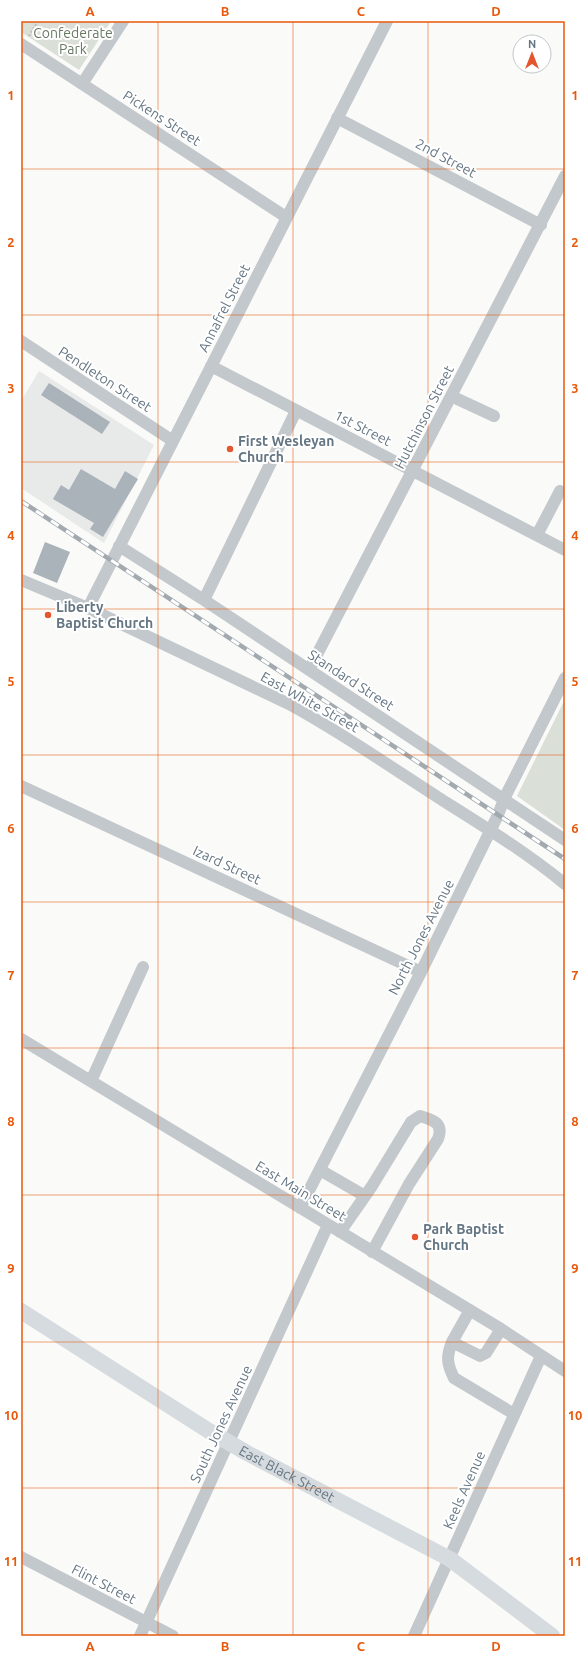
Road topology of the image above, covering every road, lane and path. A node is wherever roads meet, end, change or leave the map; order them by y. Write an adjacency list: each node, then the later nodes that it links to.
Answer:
1 (36, 21): 4 (path)
2 (123, 21): 5 (street)
3 (387, 21): 6 (street, Annafrel Street)
4 (22, 45): 5 (street, Pickens Street)
5 (82, 84): 8 (street, Pickens Street)
6 (337, 118): 8 (street, Annafrel Street); 9 (street, 2nd Street)
7 (565, 176): 9 (street, Hutchinson Street)
8 (286, 218): 11 (street, Annafrel Street)
9 (541, 225): 12 (street, Hutchinson Street)
10 (21, 341): 15 (street, Pendleton Street)
11 (211, 366): 13 (street, 1st Street); 15 (street, Annafrel Street)
12 (452, 396): 14 (street); 16 (street, Hutchinson Street)
13 (296, 411): 16 (street, 1st Street); 22 (street)
14 (494, 416)
15 (173, 441): 19 (street, Annafrel Street)
16 (413, 471): 18 (street, 1st Street); 24 (street, Hutchinson Street)
17 (560, 491): 18 (street)
18 (537, 535): 20 (street, 1st Street)
19 (120, 546): 22 (street, Standard Street); 23 (street, Annafrel Street)
20 (565, 550)
21 (21, 580): 23 (street, East White Street)
22 (204, 600): 24 (street, Standard Street)
23 (88, 608): 28 (street, East White Street)
24 (309, 670): 27 (street, Standard Street)
25 (565, 678): 27 (street, North Jones Avenue)
26 (21, 786): 32 (street, Izard Street)
27 (504, 799): 28 (street, North Jones Avenue); 29 (street, Standard Street)
28 (490, 831): 30 (street, East White Street); 32 (street, North Jones Avenue)
29 (565, 840)
30 (565, 884)
31 (143, 967): 34 (street)
32 (420, 972): 35 (street, North Jones Avenue)
33 (21, 1039): 34 (street, East Main Street)
34 (91, 1081): 37 (street, East Main Street)
35 (320, 1170): 36 (street); 37 (street, North Jones Avenue)
36 (365, 1196): 39 (street); 40 (street)
37 (300, 1208): 38 (street, East Main Street)
38 (328, 1225): 39 (street, East Main Street); 48 (street, South Jones Avenue)
39 (340, 1232): 40 (street, East Main Street)
40 (372, 1252): 41 (street, East Main Street)
41 (470, 1310): 43 (street, East Main Street); 44 (street)
42 (21, 1311): 48 (main road, East Black Street)
43 (501, 1329): 44 (street); 45 (street, East Main Street)
44 (452, 1342): 47 (street)
45 (541, 1356): 46 (street, East Main Street); 47 (street, Keels Avenue)
46 (565, 1371)
47 (514, 1414): 50 (street, Keels Avenue)
48 (229, 1442): 50 (main road, East Black Street); 51 (street, South Jones Avenue)
49 (21, 1558): 51 (street, Flint Street)
50 (450, 1559): 54 (street, Keels Avenue); 55 (main road, East Black Street)
51 (146, 1622): 52 (street, South Jones Avenue); 53 (street, Flint Street)
52 (140, 1636)
53 (173, 1636)
54 (414, 1636)
55 (552, 1636)

